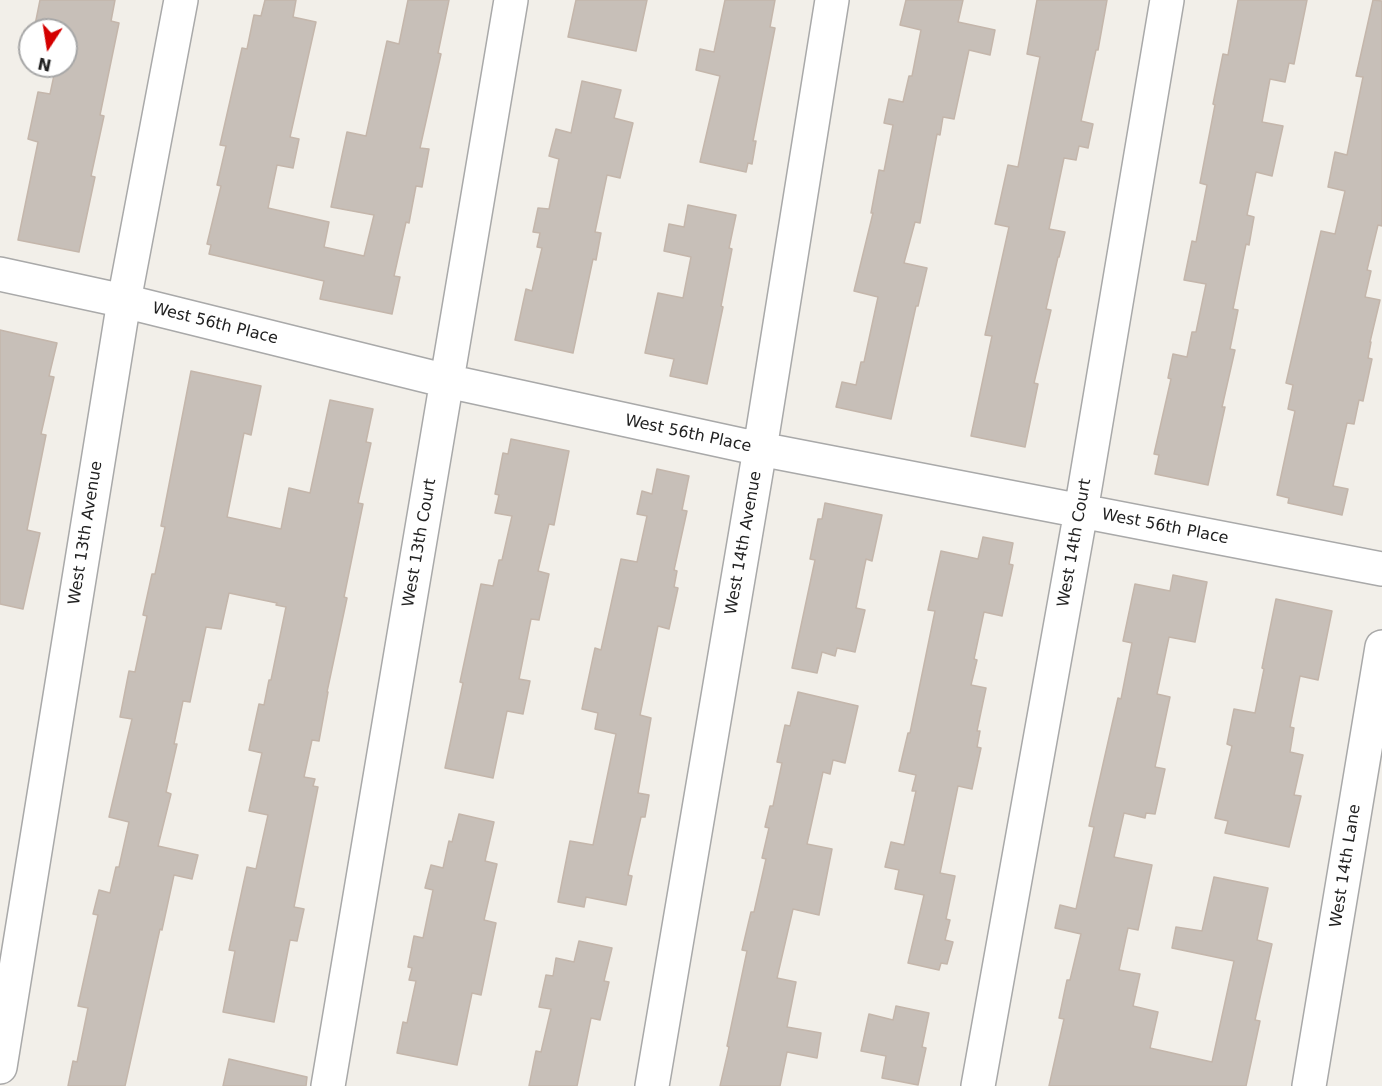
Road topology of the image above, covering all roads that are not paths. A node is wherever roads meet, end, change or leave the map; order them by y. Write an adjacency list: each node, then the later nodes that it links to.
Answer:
1 (181, 0): 6 (street, West 13th Avenue)
2 (511, 0): 7 (street, West 13th Court)
3 (832, 0): 8 (street, West 14th Avenue)
4 (1167, 0): 9 (street, West 14th Court)
5 (0, 274): 6 (street, West 56th Place)
6 (124, 301): 7 (street, West 56th Place); 12 (street, West 13th Avenue)
7 (447, 381): 8 (street, West 56th Place); 13 (street, West 13th Court)
8 (760, 449): 9 (street, West 56th Place); 14 (street, West 14th Avenue)
9 (1081, 511): 10 (street, West 56th Place); 15 (street, West 14th Court)
10 (1382, 569)
11 (1382, 647): 16 (street, West 14th Lane)
12 (0, 1067)
13 (328, 1086)
14 (652, 1086)
15 (978, 1086)
16 (1310, 1086)

